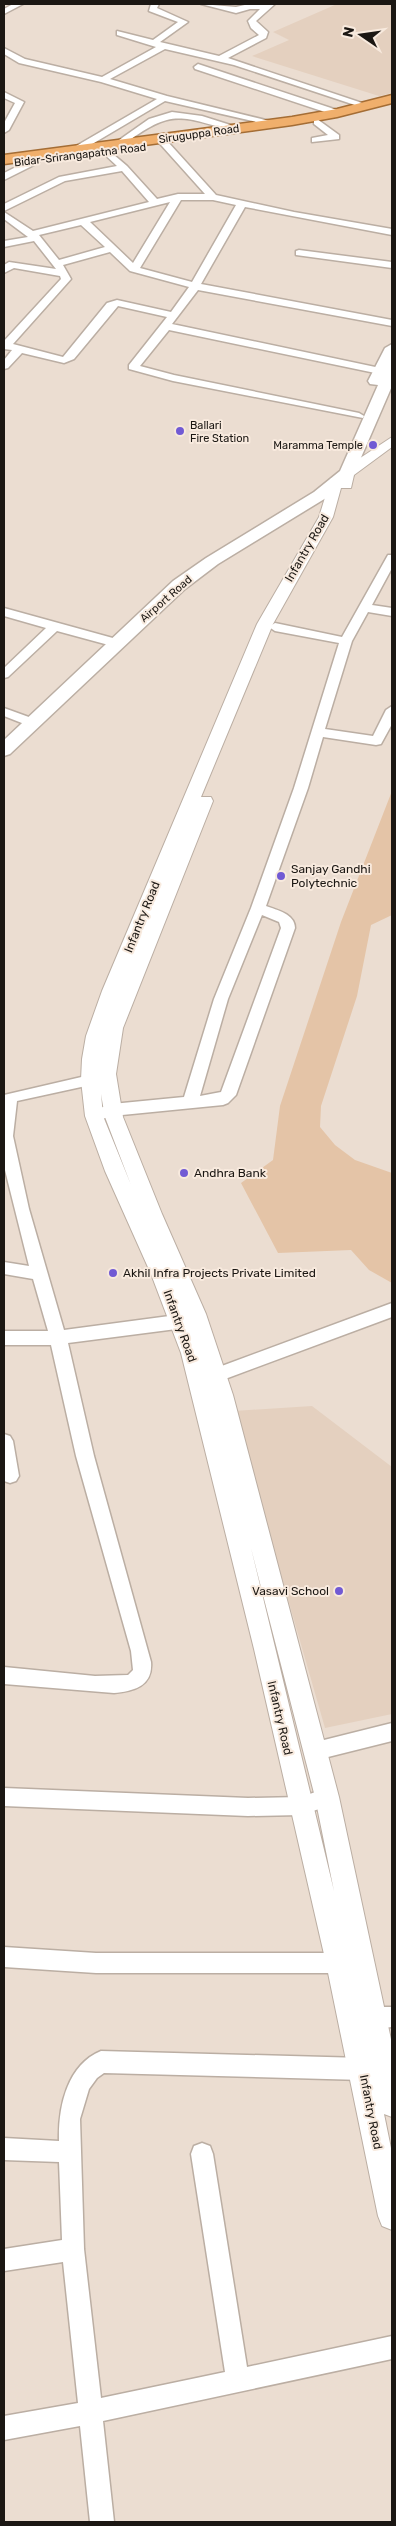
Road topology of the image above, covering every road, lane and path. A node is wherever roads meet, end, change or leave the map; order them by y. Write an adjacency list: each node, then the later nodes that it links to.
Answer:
1 (155, 4): 8 (street)
2 (205, 4): 3 (street)
3 (240, 6): 4 (street)
4 (269, 6): 11 (street)
5 (12, 7): 6 (street)
6 (4, 12)
7 (120, 33): 8 (street)
8 (154, 42): 9 (street)
9 (164, 46): 11 (street); 13 (street)
10 (4, 51): 13 (street)
11 (220, 59): 18 (street)
12 (198, 67): 19 (street)
13 (103, 80): 15 (street)
14 (4, 95): 23 (street)
15 (164, 98): 21 (street); 27 (street)
16 (392, 99): 18 (highway, Siruguppa Road)
17 (392, 104): 20 (highway, Bidar-Srirangapatna Road)
18 (367, 106): 19 (highway, Siruguppa Road)
19 (337, 113): 21 (highway, Siruguppa Road)
20 (317, 122): 24 (street); 25 (highway, Bidar-Srirangapatna Road)
21 (271, 124): 22 (highway, Siruguppa Road)
22 (238, 129): 26 (highway, Siruguppa Road); 26 (street)
23 (4, 130)
24 (315, 140)
25 (165, 144): 26 (highway, Bidar-Srirangapatna Road); 34 (street)
26 (112, 148): 27 (highway, Siruguppa Road); 28 (highway, Bidar-Srirangapatna Road); 31 (street)
27 (74, 151): 28 (highway, Siruguppa Road)
28 (34, 158): 29 (highway, Siruguppa Road); 30 (highway, Bidar-Srirangapatna Road); 32 (street)
29 (4, 160)
30 (4, 165)
31 (124, 168): 35 (street); 37 (street)
32 (4, 177)
33 (178, 197): 34 (street); 35 (street); 47 (street)
34 (212, 197): 36 (street)
35 (155, 203): 39 (street)
36 (242, 203): 40 (street); 50 (street)
37 (4, 208)
38 (4, 215): 41 (street)
39 (84, 222): 41 (street); 43 (street)
40 (392, 232)
41 (34, 236): 42 (street); 45 (street)
42 (4, 244)
43 (112, 248): 45 (street); 47 (street)
44 (300, 253): 46 (street)
45 (57, 264): 49 (street)
46 (392, 265)
47 (134, 269): 50 (street)
48 (4, 270): 49 (street)
49 (65, 274): 54 (street)
50 (195, 286): 51 (street); 52 (street)
51 (174, 316): 53 (street); 56 (street)
52 (392, 323)
53 (166, 326): 58 (street); 59 (street)
54 (4, 346): 56 (street)
55 (392, 348): 58 (main road)
56 (19, 349): 57 (street)
57 (4, 366)
58 (386, 370): 59 (main road); 61 (main road)
59 (359, 416): 61 (main road)
60 (392, 440): 61 (street)
61 (343, 474): 67 (street, Infantry Road); 69 (main road, Airport Road); 77 (street, Infantry Road)
62 (392, 558): 63 (street)
63 (365, 608): 65 (street); 68 (street)
64 (4, 612): 66 (street)
65 (392, 612)
66 (55, 627): 69 (street); 70 (street)
67 (275, 627): 68 (street); 80 (street, Infantry Road)
68 (346, 641): 74 (street)
69 (116, 643): 73 (main road, Airport Road)
70 (6, 669)
71 (392, 710): 74 (street)
72 (4, 712): 73 (street)
73 (32, 723): 75 (main road, Airport Road)
74 (319, 732): 76 (street)
75 (4, 750)
76 (258, 908): 79 (street); 79 (street)
77 (90, 1080): 78 (street); 80 (street, Infantry Road)
78 (7, 1096): 81 (street)
79 (190, 1103): 80 (street)
80 (103, 1113): 85 (street, Infantry Road)
81 (4, 1137): 83 (street)
82 (4, 1268): 83 (street)
83 (40, 1274): 87 (street)
84 (392, 1310): 88 (street)
85 (188, 1321): 87 (street); 88 (street, Infantry Road); 96 (street, Infantry Road)
86 (4, 1338): 87 (street)
87 (58, 1338): 91 (street)
88 (217, 1375): 93 (street, Infantry Road)
89 (4, 1441): 90 (street)
90 (10, 1476)
91 (4, 1676)
92 (392, 1732): 93 (street)
93 (316, 1751): 95 (street, Infantry Road)
94 (4, 1797): 96 (street)
95 (328, 1797): 96 (street); 99 (street, Infantry Road)
96 (300, 1806): 98 (street, Infantry Road)
97 (4, 1957): 98 (street)
98 (339, 1963): 100 (street, Infantry Road)
99 (383, 2018): 101 (street, Infantry Road)
100 (362, 2069): 103 (street); 105 (street, Infantry Road)
101 (392, 2104)
102 (4, 2148): 103 (street)
103 (70, 2152): 106 (street)
104 (202, 2154): 109 (street)
105 (392, 2216)
106 (73, 2249): 107 (street); 110 (street)
107 (4, 2260)
108 (392, 2347): 109 (street)
109 (238, 2381): 110 (street)
110 (92, 2412): 111 (street); 112 (street)
111 (4, 2428)
112 (102, 2522)

